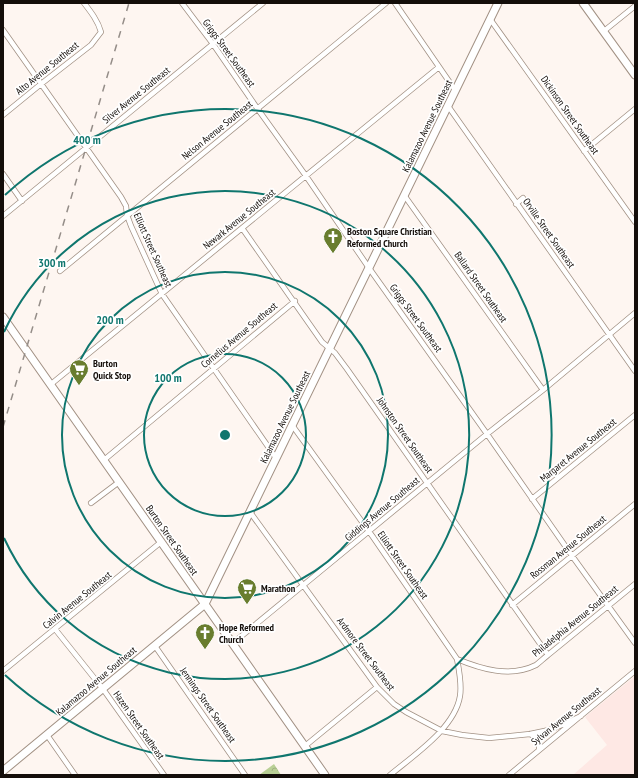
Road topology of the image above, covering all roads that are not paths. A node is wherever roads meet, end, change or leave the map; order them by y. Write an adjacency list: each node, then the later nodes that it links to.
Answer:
1 (84, 3): 15 (street, Alto Avenue Southeast)
2 (182, 3): 12 (street, Griggs Street Southeast)
3 (263, 3): 12 (street, Silver Avenue Southeast)
4 (386, 3): 18 (street, Nelson Avenue Southeast)
5 (395, 3): 13 (street)
6 (498, 3): 9 (main road, Kalamazoo Avenue Southeast)
7 (583, 3): 11 (main road)
8 (635, 6): 11 (street)
9 (490, 19): 16 (main road, Kalamazoo Avenue Southeast); 22 (street, Dickinson Street Southeast)
10 (3, 30): 15 (street, Elliott Street Southeast)
11 (604, 31): 14 (main road)
12 (213, 44): 18 (street, Griggs Street Southeast); 21 (street, Silver Avenue Southeast)
13 (439, 68): 16 (street); 24 (street, Newark Avenue Southeast)
14 (635, 75)
15 (40, 84): 20 (street, Alto Avenue Southeast); 21 (street, Elliott Street Southeast)
16 (455, 90): 17 (main road, Kalamazoo Avenue Southeast)
17 (448, 106): 25 (main road, Kalamazoo Avenue Southeast); 28 (street, Orville Street Southeast)
18 (257, 108): 24 (street, Griggs Street Southeast); 29 (street, Nelson Avenue Southeast)
19 (635, 109): 22 (street)
20 (3, 115)
21 (86, 147): 27 (street, Silver Avenue Southeast); 29 (street, Elliott Street Southeast)
22 (584, 150): 31 (street, Dickinson Street Southeast)
23 (3, 174): 27 (street)
24 (306, 176): 32 (street, Newark Avenue Southeast); 33 (street, Griggs Street Southeast)
25 (404, 195): 33 (main road, Kalamazoo Avenue Southeast); 44 (street, Ballard Street Southeast)
26 (523, 198): 28 (street)
27 (22, 201): 30 (street, Silver Avenue Southeast)
28 (516, 204): 39 (street, Orville Street Southeast)
29 (127, 215): 34 (street, Nelson Avenue Southeast); 35 (street, Elliott Street Southeast)
30 (3, 216)
31 (635, 222)
32 (242, 228): 35 (street, Newark Avenue Southeast); 36 (street, Johnston Street Southeast)
33 (369, 268): 40 (main road, Kalamazoo Avenue Southeast); 47 (street, Griggs Street Southeast)
34 (60, 271)
35 (162, 294): 41 (street, Elliott Street Southeast); 43 (street, Newark Avenue Southeast)
36 (295, 301): 40 (street, Johnston Street Southeast); 41 (street, Cornelius Avenue Southeast)
37 (635, 314): 39 (street, Giddings Avenue Southeast)
38 (3, 317): 43 (main road, Burton Street Southeast)
39 (609, 335): 42 (street, Orville Street Southeast); 44 (street, Giddings Avenue Southeast)
40 (330, 348): 46 (main road, Kalamazoo Avenue Southeast); 51 (street, Johnston Street Southeast)
41 (214, 368): 48 (street, Elliott Street Southeast); 49 (street, Cornelius Avenue Southeast)
42 (635, 371)
43 (50, 385): 49 (main road, Burton Street Southeast)
44 (543, 390): 47 (street, Giddings Avenue Southeast)
45 (635, 415): 52 (street, Margaret Avenue Southeast)
46 (292, 425): 48 (main road, Kalamazoo Avenue Southeast); 56 (street, Elliott Street Southeast)
47 (487, 434): 51 (street, Giddings Avenue Southeast); 52 (street, Griggs Street Southeast)
48 (276, 458): 55 (main road, Kalamazoo Avenue Southeast)
49 (104, 460): 50 (main road, Burton Street Southeast)
50 (119, 482): 53 (street); 57 (main road, Burton Street Southeast)
51 (428, 483): 56 (street, Giddings Avenue Southeast); 62 (street, Johnston Street Southeast)
52 (532, 499): 58 (street, Griggs Street Southeast)
53 (91, 503)
54 (635, 504): 58 (street, Rossman Avenue Southeast)
55 (250, 512): 60 (street, Ardmore Street Southeast); 61 (main road, Kalamazoo Avenue Southeast)
56 (369, 531): 60 (street, Giddings Avenue Southeast); 69 (street, Elliott Street Southeast)
57 (161, 542): 61 (main road, Burton Street Southeast); 64 (street, Calvin Avenue Southeast)
58 (572, 556): 62 (street, Rossman Avenue Southeast); 63 (street, Griggs Street Southeast)
59 (635, 584): 63 (street, Philadelphia Avenue Southeast)
60 (304, 586): 65 (street, Giddings Avenue Southeast); 72 (street, Ardmore Street Southeast)
61 (205, 604): 65 (main road, Burton Street Southeast); 67 (main road, Kalamazoo Avenue Southeast)
62 (512, 605): 68 (street, Johnston Street Southeast)
63 (608, 607): 66 (street, Griggs Street Southeast); 68 (street, Philadelphia Avenue Southeast)
64 (55, 629): 70 (street, Calvin Avenue Southeast); 73 (street, Hazen Street Southeast)
65 (233, 643): 78 (main road, Burton Street Southeast)
66 (635, 643)
67 (155, 646): 73 (main road, Kalamazoo Avenue Southeast); 83 (street, Jennings Street Southeast)
68 (548, 655): 69 (street, Philadelphia Avenue Southeast)
69 (457, 659): 75 (street)
70 (3, 671)
71 (635, 671): 74 (street, Sylvan Avenue Southeast)
72 (377, 687): 75 (street, Ardmore Street Southeast); 78 (street)
73 (103, 688): 77 (main road, Kalamazoo Avenue Southeast); 82 (street, Hazen Street Southeast)
74 (581, 716): 76 (street, Ardmore Street Southeast); 79 (street, Sylvan Avenue Southeast)
75 (442, 731): 76 (street, Ardmore Street Southeast); 85 (street)
76 (530, 734): 79 (street)
77 (47, 735): 80 (main road, Kalamazoo Avenue Southeast); 81 (street)
78 (305, 746): 84 (main road, Burton Street Southeast)
79 (539, 750): 86 (street, Sylvan Avenue Southeast)
80 (3, 771)
81 (75, 775)
82 (164, 775)
83 (245, 775)
84 (325, 775)
85 (390, 775)
86 (509, 775)

